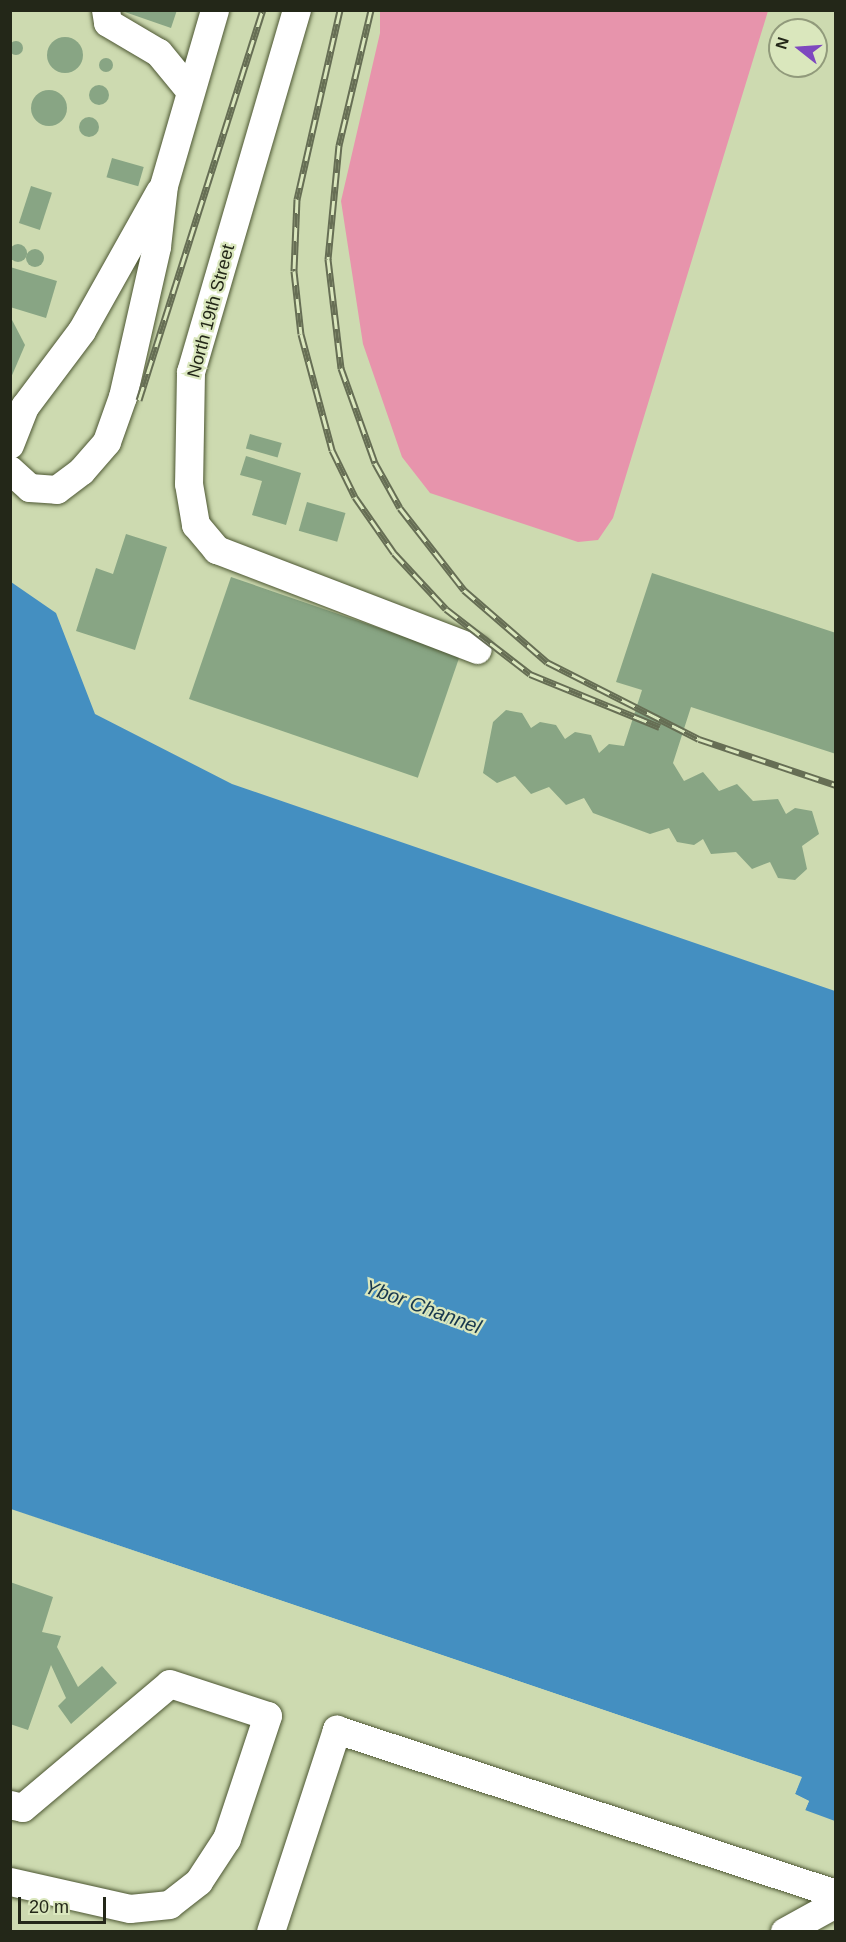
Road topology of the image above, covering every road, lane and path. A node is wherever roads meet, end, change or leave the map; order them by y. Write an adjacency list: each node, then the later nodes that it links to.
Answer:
1 (106, 10): 4 (street)
2 (215, 10): 4 (street)
3 (297, 10): 8 (street, North 19th Street)
4 (191, 92): 5 (street)
5 (164, 186): 6 (street); 7 (street)
6 (10, 445)
7 (10, 470)
8 (477, 650)
9 (10, 1805): 10 (street)
10 (10, 1882)
11 (836, 1894): 13 (street)
12 (836, 1904): 14 (street)
13 (271, 1932)
14 (785, 1932)

